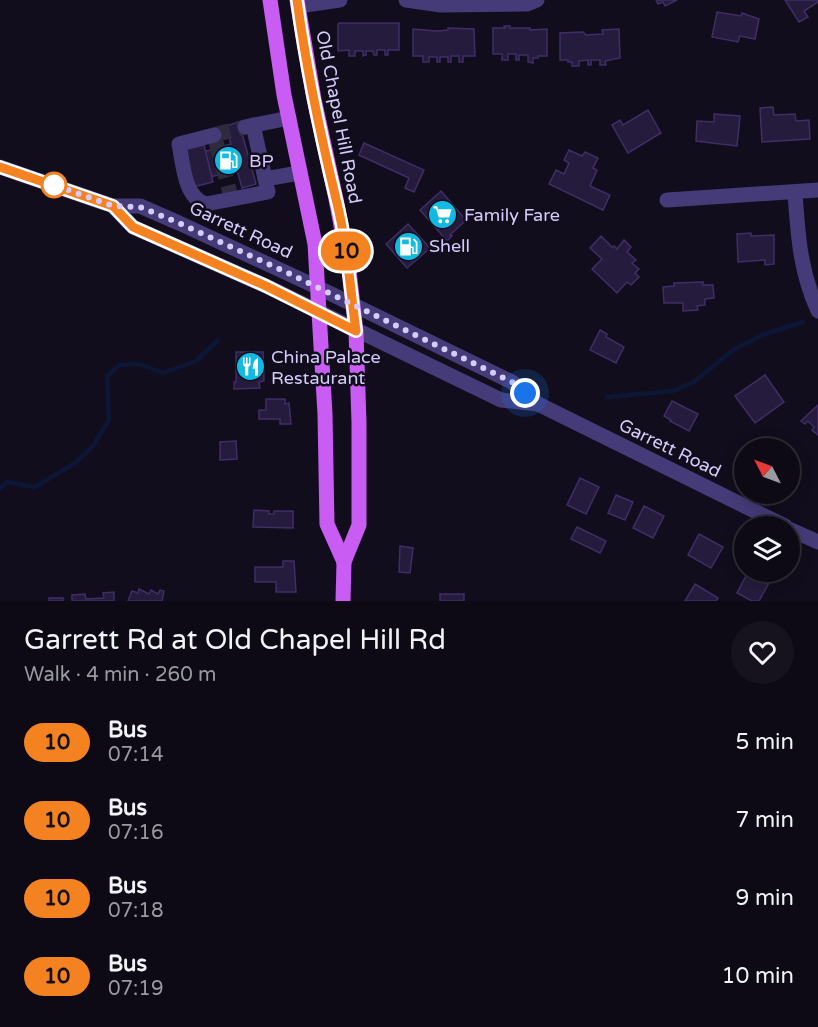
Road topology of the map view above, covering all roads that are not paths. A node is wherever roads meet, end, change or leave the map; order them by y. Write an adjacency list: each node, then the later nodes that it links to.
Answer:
1 (270, 0): 7 (main road, Old Chapel Hill Road)
2 (340, 0): 6 (street)
3 (406, 0): 5 (street)
4 (537, 0): 5 (street)
5 (465, 2)
6 (297, 3): 19 (main road, Old Chapel Hill Road)
7 (289, 118): 10 (main road, Old Chapel Hill Road); 11 (street)
8 (214, 135): 15 (street)
9 (0, 167): 16 (street, Garrett Road)
10 (299, 172): 11 (street); 18 (main road, Old Chapel Hill Road)
11 (265, 178): 15 (street)
12 (818, 190): 13 (street)
13 (795, 193): 14 (street); 20 (street)
14 (667, 200)
15 (202, 203): 17 (street)
16 (113, 206): 17 (street, Garrett Road); 21 (street, Garrett Road)
17 (192, 228): 18 (street, Garrett Road)
18 (317, 287): 19 (street, Garrett Road); 21 (main road, Old Chapel Hill Road)
19 (352, 305): 22 (main road, Old Chapel Hill Road); 23 (street, Garrett Road)
20 (818, 311)
21 (320, 314): 22 (street, Garrett Road); 27 (main road, Old Chapel Hill Road)
22 (356, 331): 23 (street, Garrett Road); 27 (main road, Old Chapel Hill Road)
23 (538, 404): 24 (street, Garrett Road)
24 (764, 516)
25 (800, 534): 26 (street)
26 (818, 542)
27 (344, 562): 28 (main road, Old Chapel Hill Road)
28 (343, 601)

